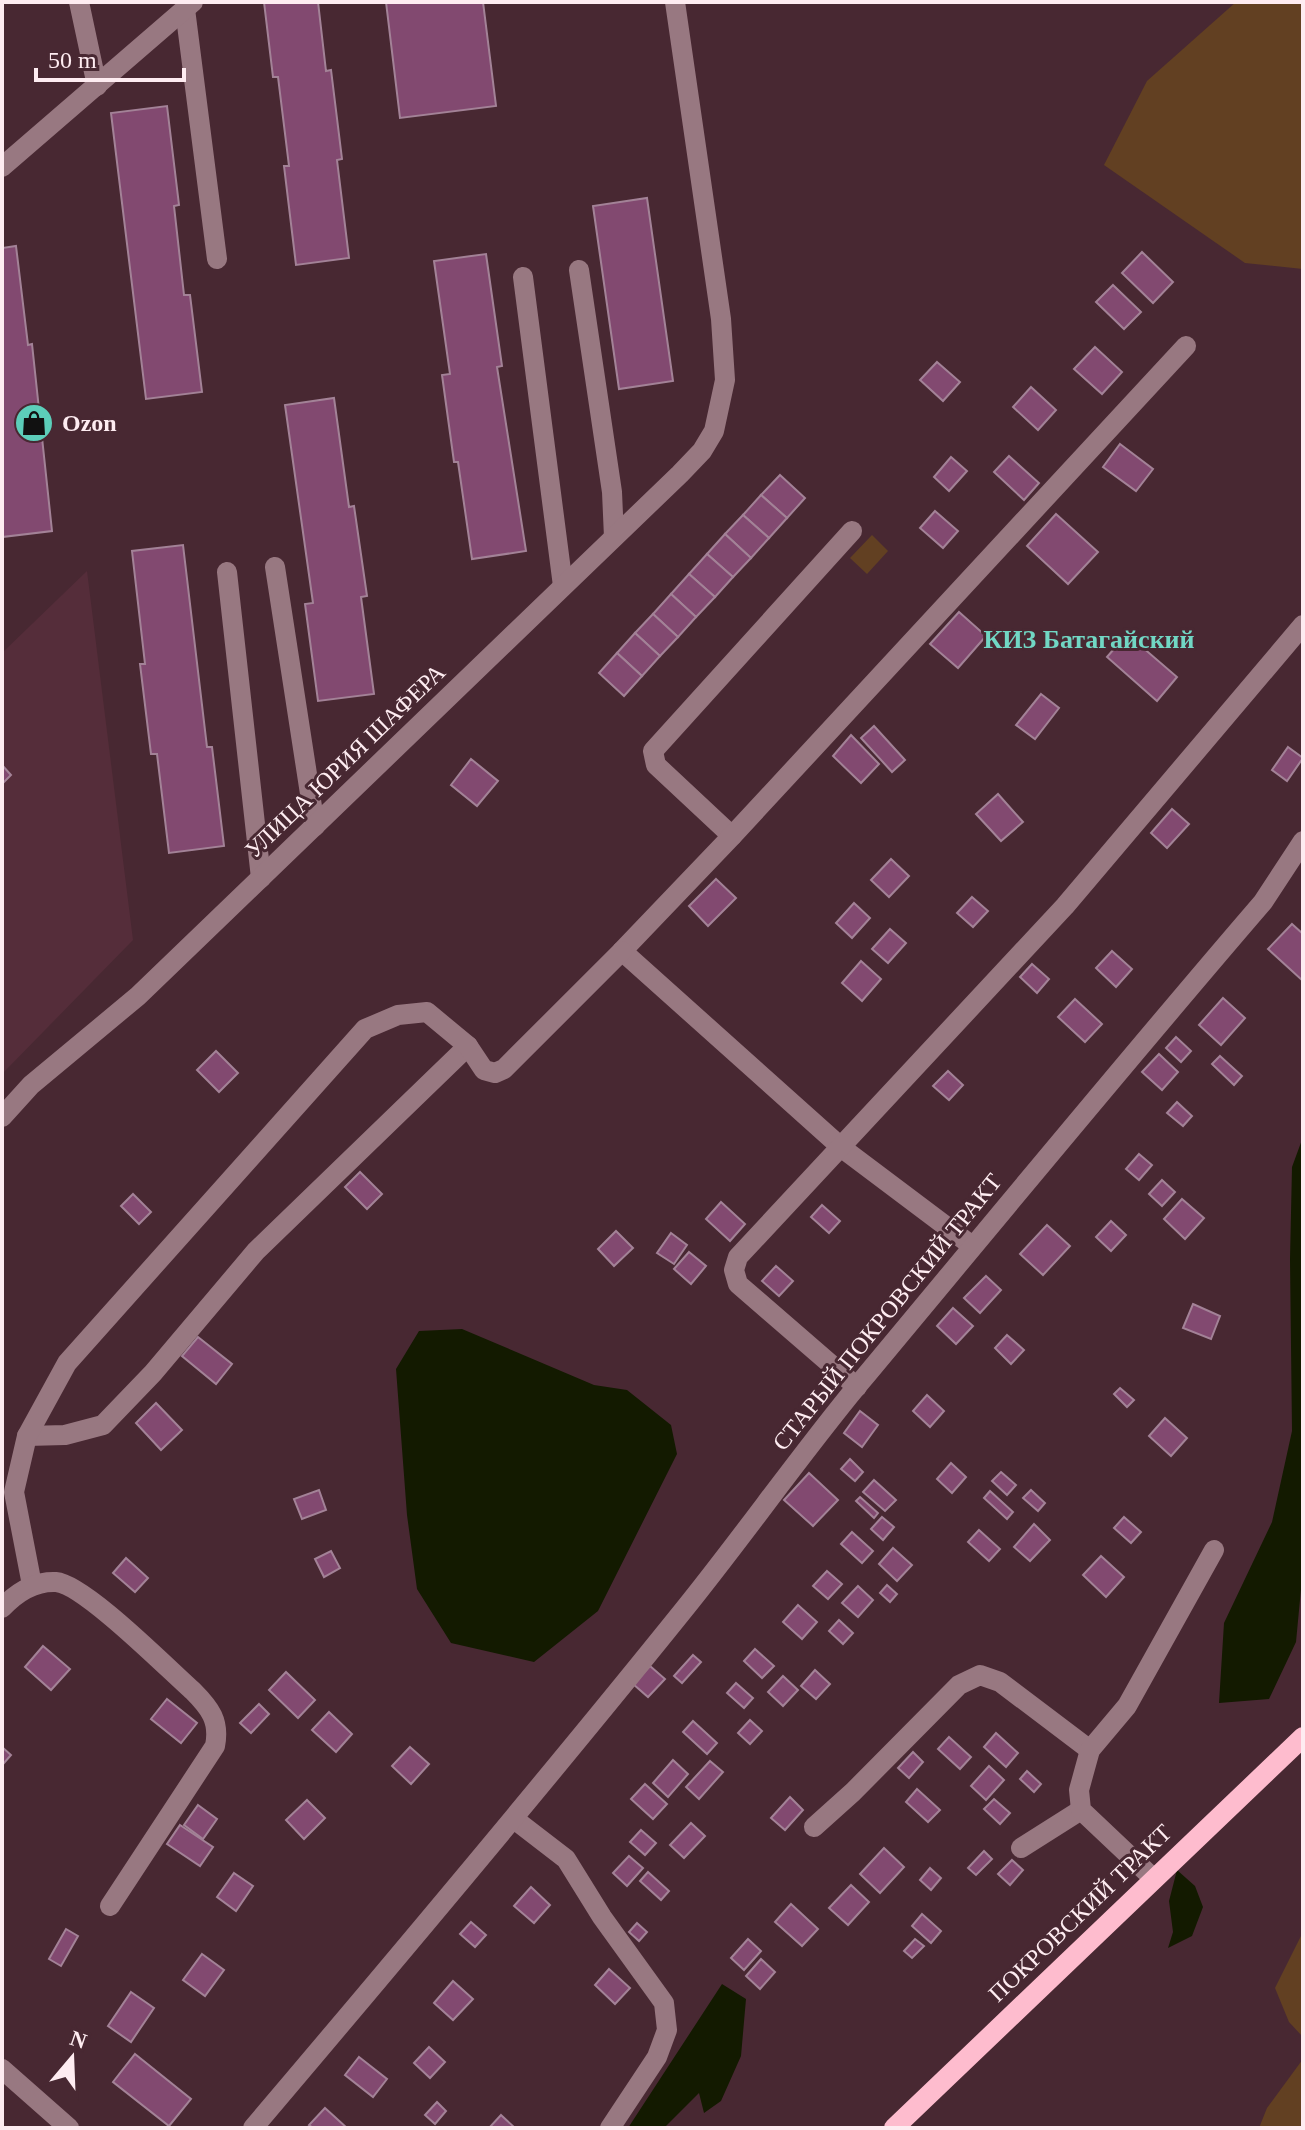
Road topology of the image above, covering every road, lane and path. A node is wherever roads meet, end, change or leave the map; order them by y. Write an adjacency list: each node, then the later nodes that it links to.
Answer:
1 (79, 2): 4 (street)
2 (675, 2): 11 (street, УЛИЦА ЮРИЯ ШАФЕРА)
3 (189, 6): 4 (street); 6 (street)
4 (97, 86): 5 (street)
5 (2, 167)
6 (217, 259)
7 (579, 270): 11 (street)
8 (523, 277): 14 (street)
9 (1186, 346): 17 (street)
10 (852, 531): 17 (street)
11 (614, 537): 14 (street, УЛИЦА ЮРИЯ ШАФЕРА)
12 (275, 567): 16 (street)
13 (227, 572): 19 (street)
14 (563, 586): 16 (street, УЛИЦА ЮРИЯ ШАФЕРА)
15 (1303, 625): 23 (street)
16 (315, 826): 19 (street, УЛИЦА ЮРИЯ ШАФЕРА)
17 (732, 836): 20 (street)
18 (1303, 841): 24 (street, СТАРЫЙ ПОКРОВСКИЙ ТРАКТ)
19 (261, 878): 22 (street, УЛИЦА ЮРИЯ ШАФЕРА)
20 (622, 951): 21 (street); 23 (street)
21 (468, 1046): 26 (street); 26 (street)
22 (2, 1117)
23 (842, 1148): 24 (street); 25 (street)
24 (971, 1245): 25 (street, СТАРЫЙ ПОКРОВСКИЙ ТРАКТ)
25 (857, 1387): 33 (street, СТАРЫЙ ПОКРОВСКИЙ ТРАКТ)
26 (27, 1436): 28 (street)
27 (1214, 1550): 31 (street)
28 (32, 1585): 29 (street); 37 (street)
29 (2, 1608)
30 (1303, 1737): 36 (main road, ПОКРОВСКИЙ ТРАКТ)
31 (1090, 1750): 32 (street); 34 (street)
32 (1081, 1810): 35 (street); 36 (street)
33 (514, 1819): 40 (street, СТАРЫЙ ПОКРОВСКИЙ ТРАКТ); 41 (street)
34 (814, 1827)
35 (1021, 1848)
36 (1154, 1879): 42 (main road, ПОКРОВСКИЙ ТРАКТ)
37 (110, 1906)
38 (2, 2069): 39 (street)
39 (69, 2128)
40 (253, 2128)
41 (610, 2128)
42 (894, 2128)

